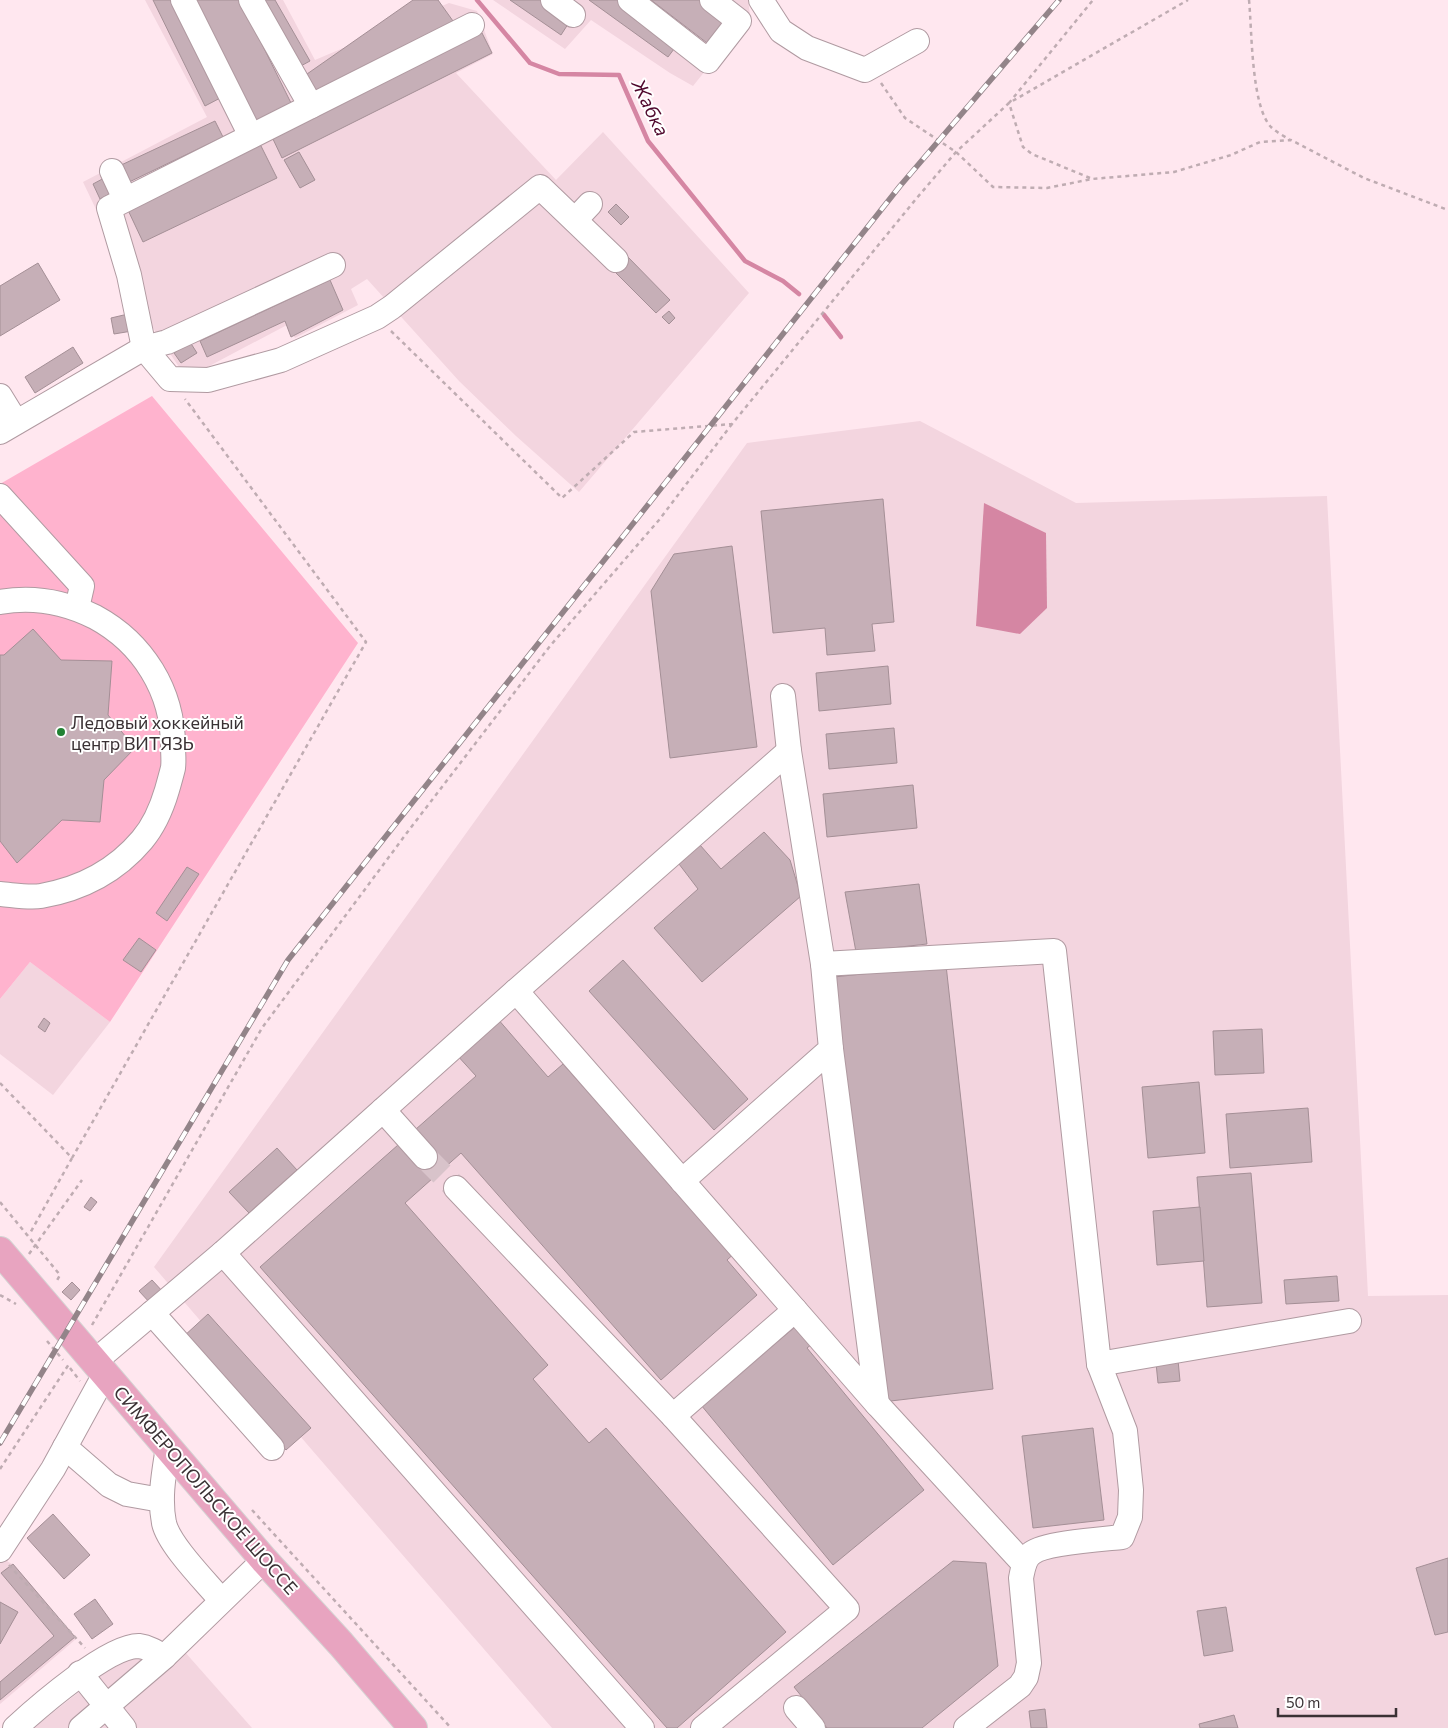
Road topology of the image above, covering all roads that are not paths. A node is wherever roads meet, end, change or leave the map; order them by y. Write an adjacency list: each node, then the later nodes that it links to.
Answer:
1 (184, 0): 11 (street)
2 (250, 0): 10 (street)
3 (553, 0): 7 (street)
4 (630, 0): 5 (street)
5 (712, 0)
6 (761, 0): 9 (street)
7 (573, 15)
8 (472, 26): 10 (street)
9 (918, 42)
10 (310, 106): 11 (street)
11 (251, 136): 13 (street)
12 (112, 172): 13 (street)
13 (125, 199): 16 (street)
14 (616, 260): 16 (street)
15 (333, 265): 16 (street)
16 (144, 348): 18 (street)
17 (0, 396): 18 (street)
18 (8, 427)
19 (0, 496): 21 (street)
20 (0, 602): 21 (street)
21 (77, 608): 24 (street)
22 (783, 696): 23 (street)
23 (789, 751): 25 (street); 26 (street)
24 (0, 894)
25 (823, 964): 27 (street); 37 (street)
26 (516, 992): 28 (street); 30 (street)
27 (831, 1049): 30 (street); 39 (street)
28 (382, 1110): 29 (street); 32 (street)
29 (425, 1156)
30 (682, 1181): 34 (street)
31 (456, 1188): 40 (street)
32 (223, 1253): 35 (street); 57 (street)
33 (9, 1261): 38 (main road, СИМФЕРОПОЛЬСКОЕ ШОССЕ)
34 (795, 1310): 39 (street); 40 (street)
35 (152, 1313): 38 (street); 43 (street)
36 (1349, 1321): 37 (street)
37 (1099, 1364): 47 (street)
38 (88, 1369): 41 (street); 42 (main road, СИМФЕРОПОЛЬСКОЕ ШОССЕ)
39 (877, 1404): 47 (street)
40 (674, 1416): 58 (street)
41 (65, 1447): 44 (street); 45 (street)
42 (168, 1447): 44 (street); 46 (main road, СИМФЕРОПОЛЬСКОЕ ШОССЕ)
43 (272, 1448)
44 (161, 1500): 48 (street)
45 (3, 1556)
46 (264, 1560): 48 (street); 56 (main road, СИМФЕРОПОЛЬСКОЕ ШОССЕ)
47 (1024, 1564): 60 (street)
48 (222, 1600): 49 (street)
49 (164, 1656): 50 (street); 51 (street)
50 (90, 1668): 51 (street); 53 (street)
51 (106, 1707): 54 (street); 55 (street)
52 (796, 1708): 59 (street)
53 (15, 1728)
54 (81, 1728)
55 (124, 1728)
56 (413, 1728)
57 (642, 1728)
58 (703, 1728)
59 (813, 1728)
60 (966, 1728)

